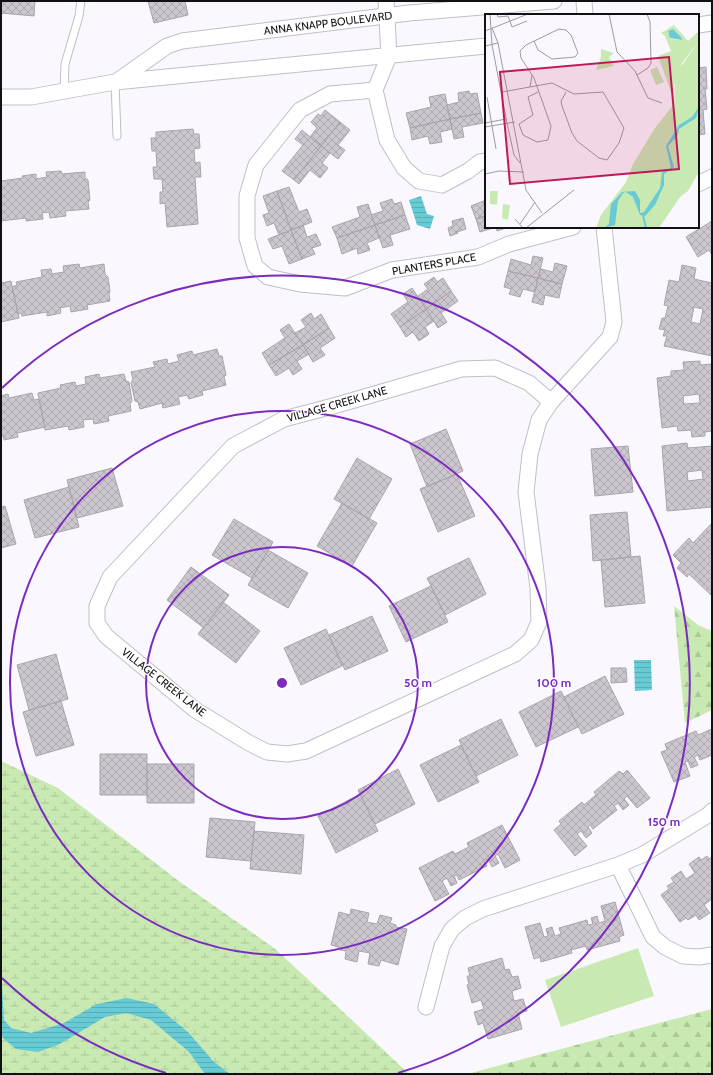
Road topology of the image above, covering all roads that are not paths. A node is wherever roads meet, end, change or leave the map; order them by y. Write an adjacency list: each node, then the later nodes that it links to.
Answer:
1 (81, 1): 13 (lane)
2 (554, 1): 4 (street, ANNA KNAPP BOULEVARD)
3 (584, 1): 6 (street)
4 (409, 7): 5 (street, ANNA KNAPP BOULEVARD)
5 (387, 8): 10 (street); 11 (street, ANNA KNAPP BOULEVARD)
6 (585, 14)
7 (712, 23): 8 (street)
8 (699, 25)
9 (485, 46): 10 (street, ANNA KNAPP BOULEVARD)
10 (389, 56): 11 (street, ANNA KNAPP BOULEVARD); 12 (street)
11 (115, 82): 13 (street, ANNA KNAPP BOULEVARD); 15 (lane)
12 (375, 90): 16 (street); 19 (street, PLANTERS PLACE)
13 (64, 92): 14 (street, ANNA KNAPP BOULEVARD)
14 (1, 97)
15 (117, 136)
16 (485, 161)
17 (712, 177): 18 (street)
18 (699, 184)
19 (565, 228)
20 (604, 228): 21 (street, VILLAGE CREEK LANE)
21 (551, 402): 21 (street, VILLAGE CREEK LANE)
22 (712, 811): 23 (street)
23 (618, 865): 24 (street); 25 (street)
24 (712, 955)
25 (426, 1008)

